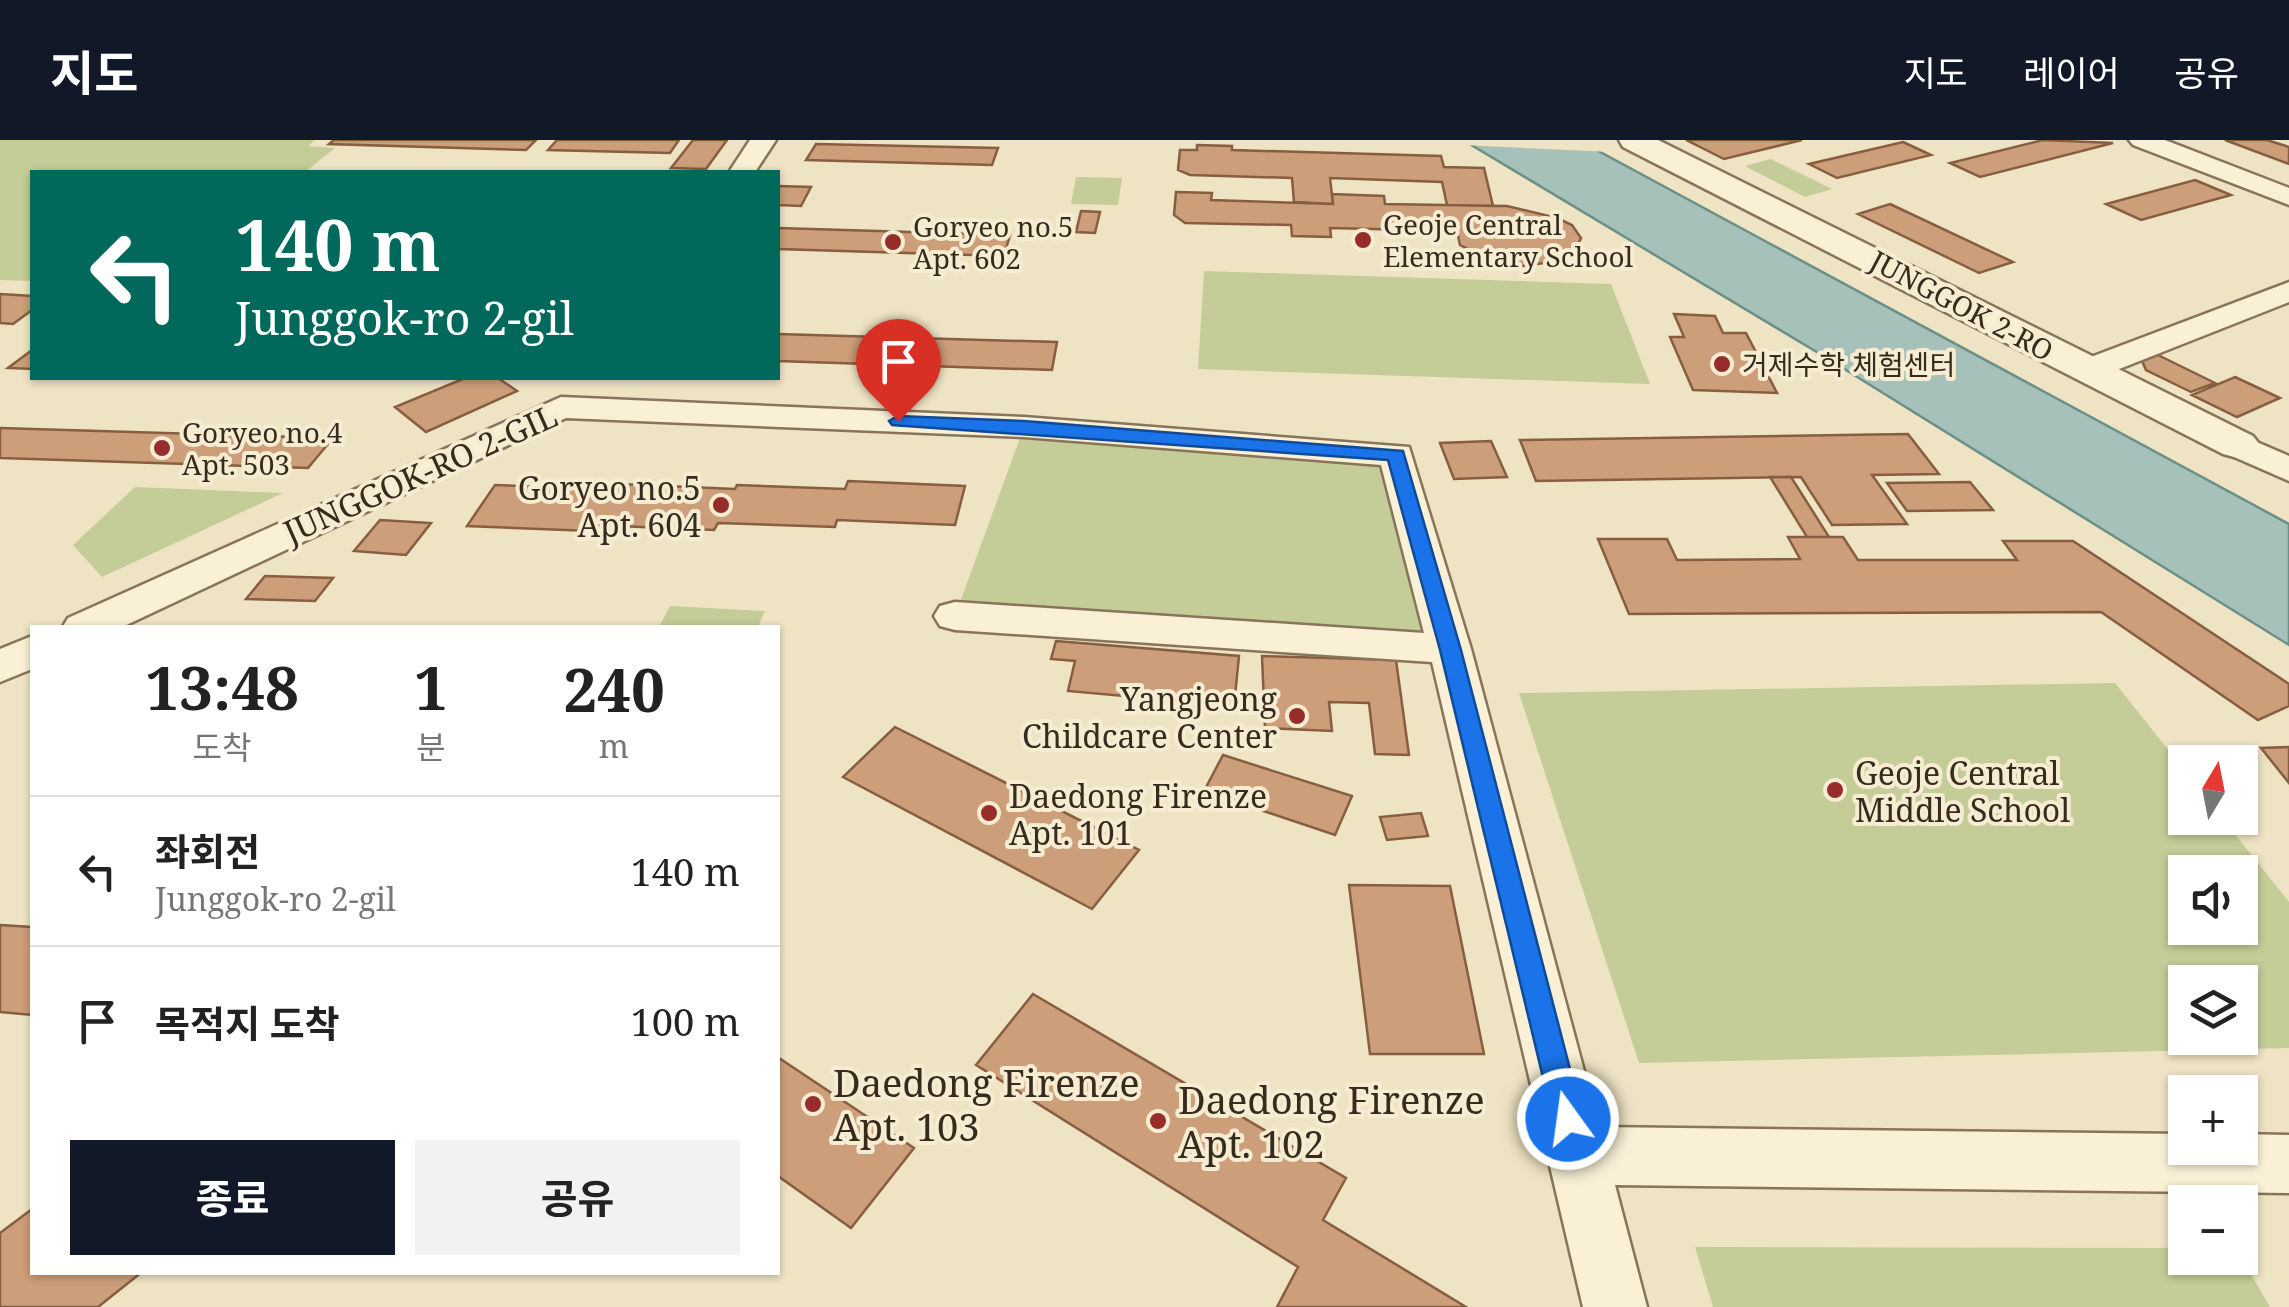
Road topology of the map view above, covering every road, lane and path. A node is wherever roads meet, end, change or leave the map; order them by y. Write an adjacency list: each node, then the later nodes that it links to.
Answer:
1 (763, 140): 4 (street)
2 (1634, 140): 7 (street, JUNGGOK 2-RO)
3 (2142, 140): 5 (street)
4 (743, 170)
5 (2289, 197)
6 (2289, 290): 7 (street)
7 (2087, 370): 10 (street, JUNGGOK 2-RO)
8 (595, 380): 9 (street)
9 (561, 407): 13 (street, JUNGGOK-RO 2-GIL); 14 (street, JUNGGOK-RO 2-GIL)
10 (2238, 445): 11 (street, JUNGGOK 2-RO)
11 (2289, 470)
12 (955, 616): 14 (street)
13 (89, 625)
14 (1450, 650): 17 (street, JUNGGOK-RO 2-GIL)
15 (30, 653): 16 (street)
16 (0, 667)
17 (1577, 1156): 18 (street); 19 (street, JUNGGOK-RO 2-GIL)
18 (2286, 1168)
19 (1615, 1307)

